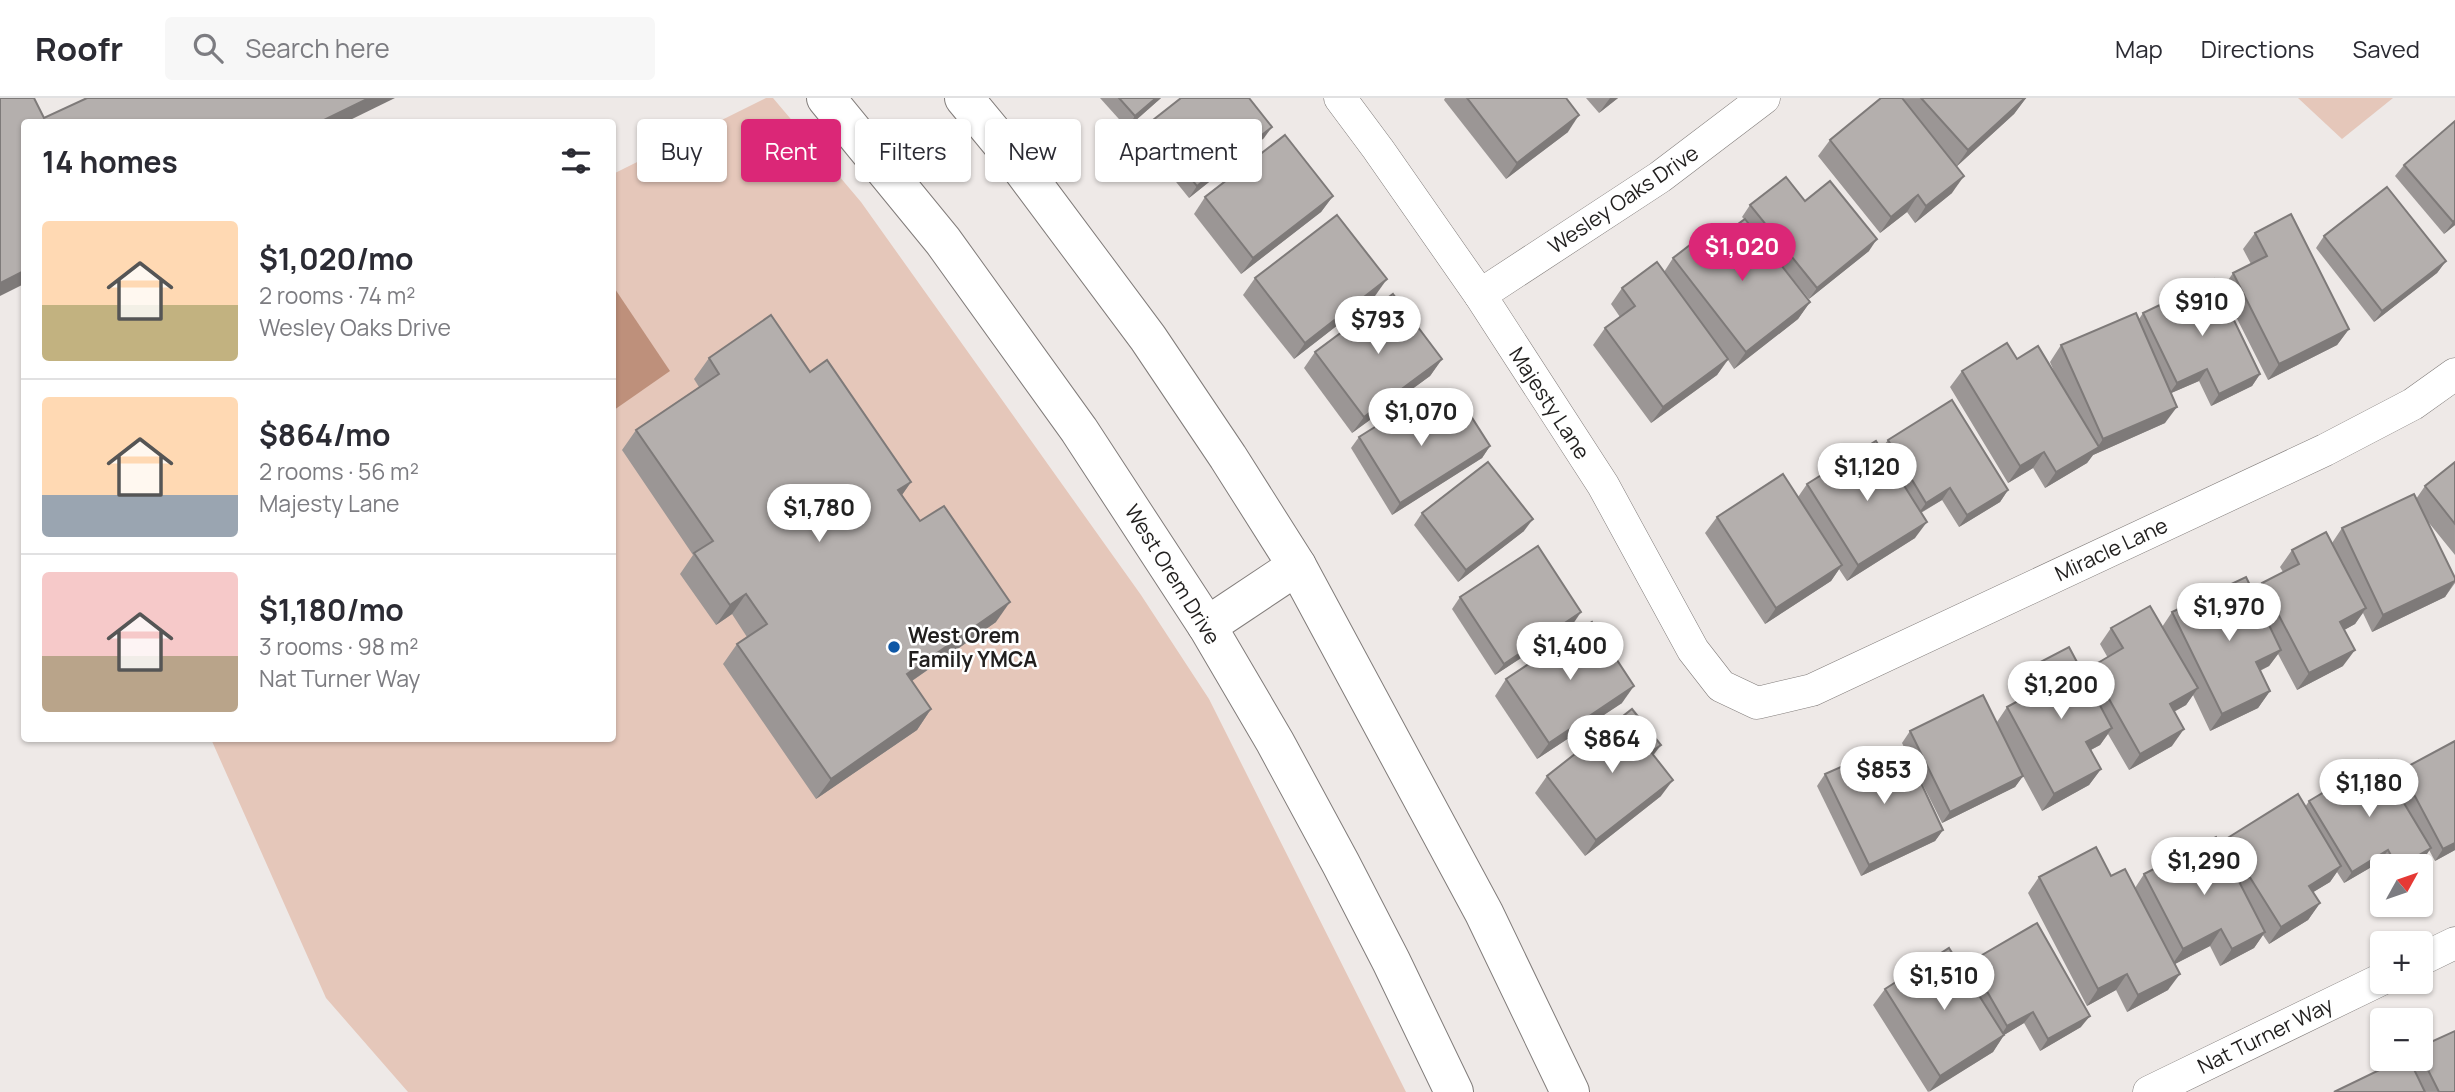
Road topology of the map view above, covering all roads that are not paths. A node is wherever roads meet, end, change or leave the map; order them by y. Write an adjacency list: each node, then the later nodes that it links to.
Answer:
1 (826, 98): 8 (main road, West Orem Drive)
2 (964, 98): 7 (main road)
3 (1340, 98): 5 (street, Majesty Lane)
4 (1763, 98): 5 (street, Wesley Oaks Drive)
5 (1480, 295): 9 (street, Majesty Lane)
6 (2455, 374): 9 (street, Miracle Lane)
7 (1297, 566): 8 (main road); 14 (main road)
8 (1207, 626): 13 (main road, West Orem Drive)
9 (1757, 703)
10 (2455, 943): 11 (street)
11 (2433, 954)
12 (2370, 985): 15 (street, Nat Turner Way)
13 (1454, 1092)
14 (1570, 1092)
15 (2149, 1092)

